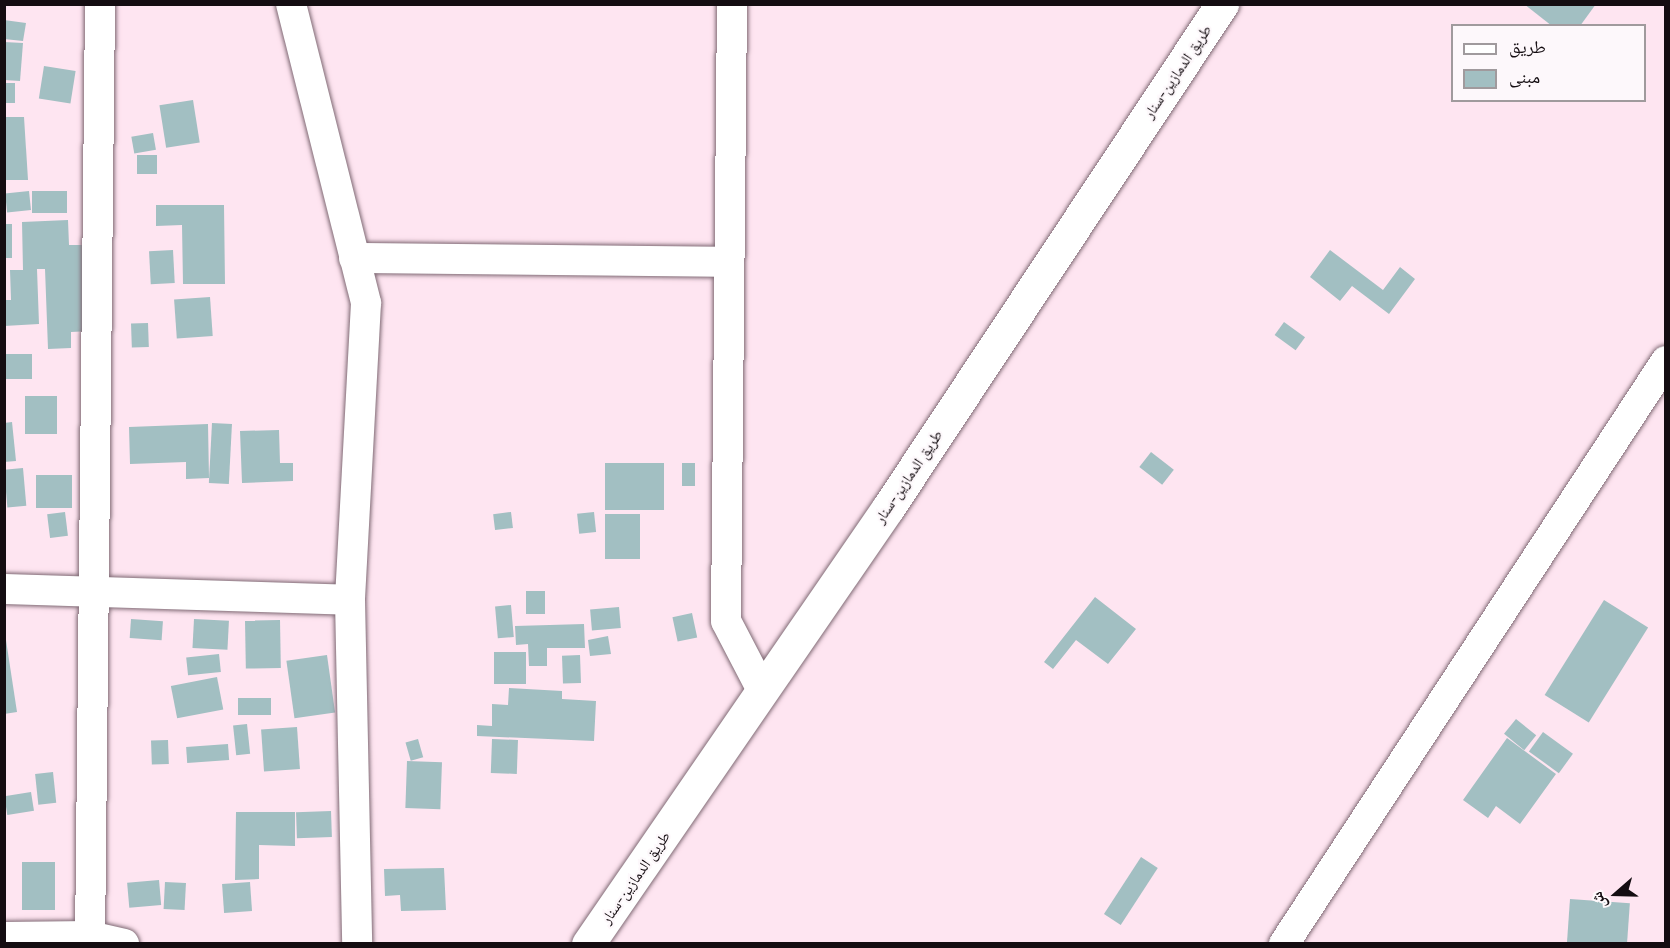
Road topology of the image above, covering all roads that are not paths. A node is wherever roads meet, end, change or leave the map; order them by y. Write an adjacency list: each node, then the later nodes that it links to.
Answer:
1 (100, 4): 9 (street)
2 (291, 4): 5 (street)
3 (732, 4): 6 (street)
4 (1222, 4): 11 (highway, طريق الدمازين-سنار)
5 (354, 258): 6 (street); 10 (street)
6 (729, 262): 11 (street)
7 (1665, 361): 17 (street)
8 (4, 589): 9 (street)
9 (95, 591): 10 (street); 13 (street)
10 (350, 600): 15 (street)
11 (763, 692): 16 (highway, طريق الدمازين-سنار)
12 (4, 937): 13 (street)
13 (90, 940): 14 (street)
14 (124, 944)
15 (357, 944)
16 (588, 944)
17 (1284, 944)

